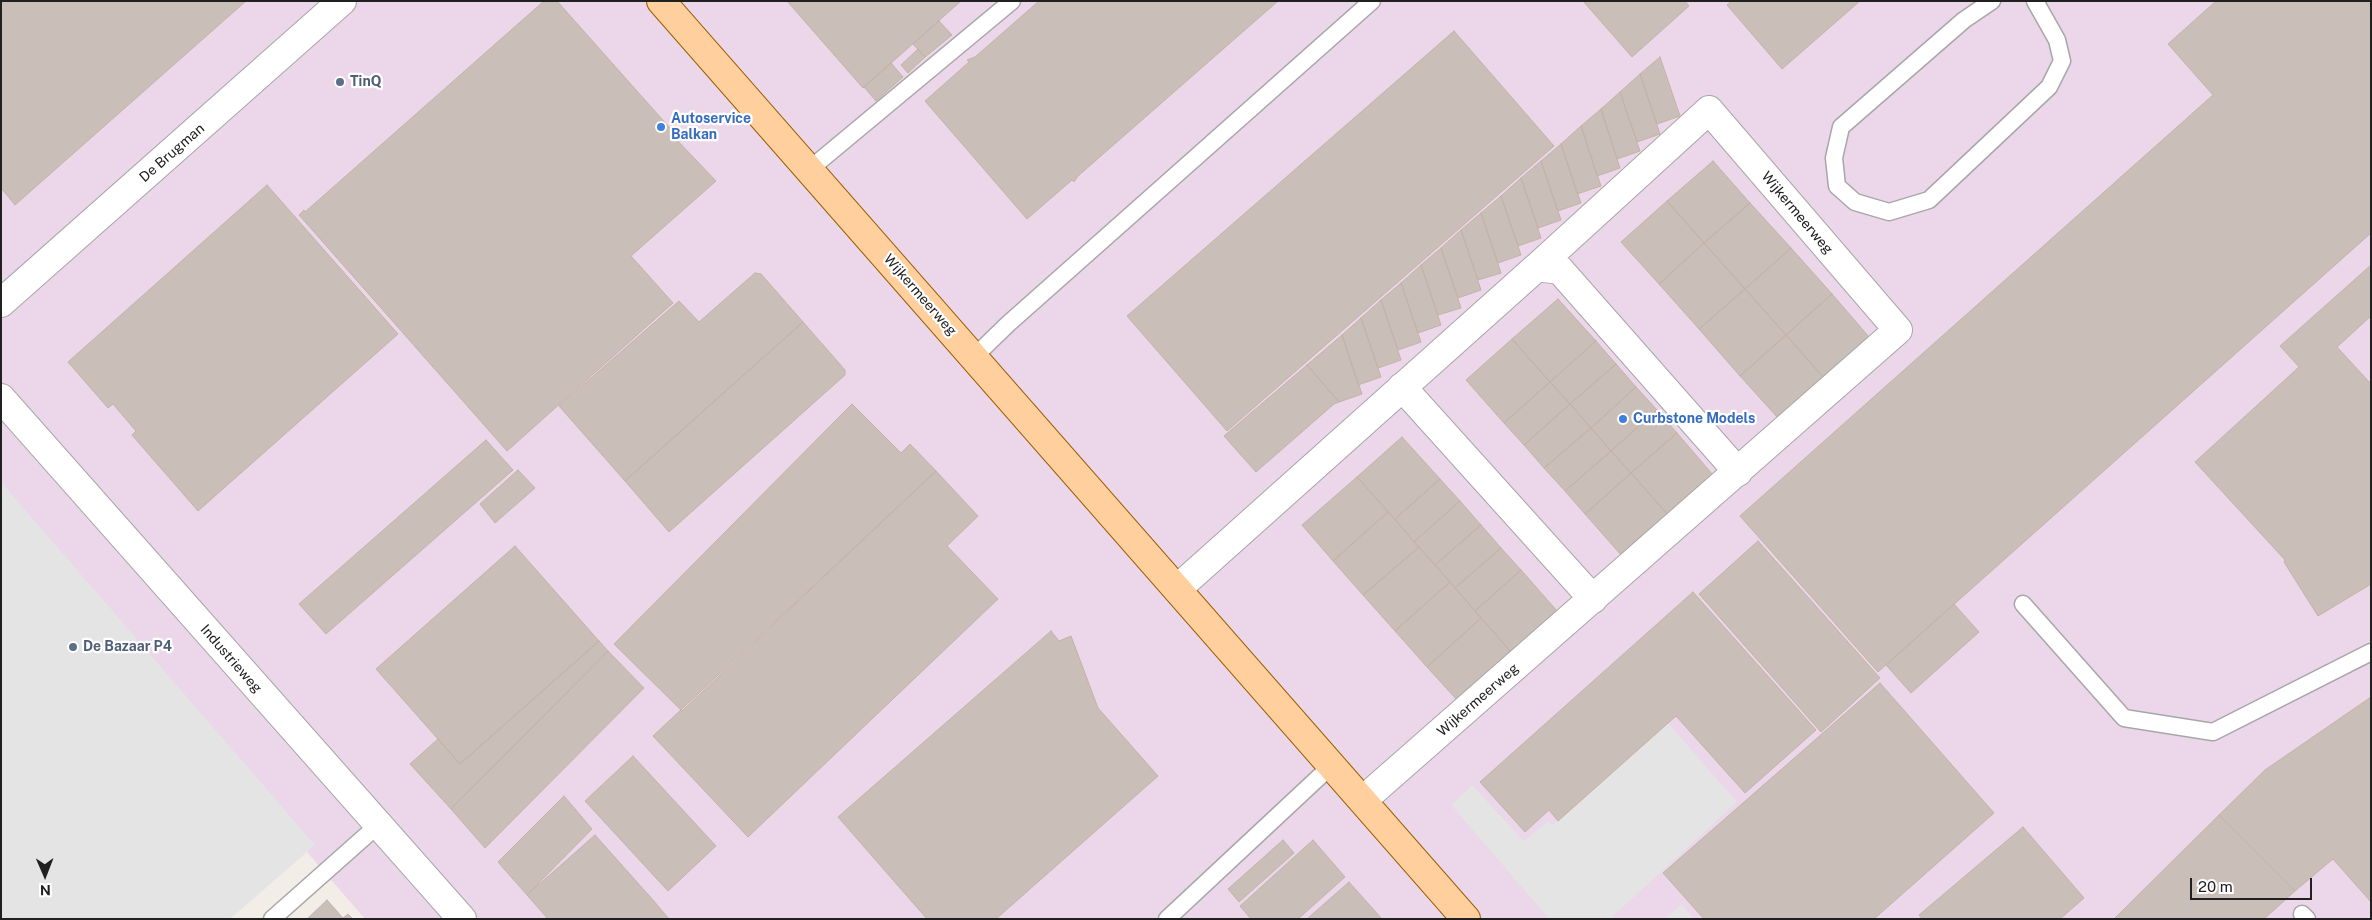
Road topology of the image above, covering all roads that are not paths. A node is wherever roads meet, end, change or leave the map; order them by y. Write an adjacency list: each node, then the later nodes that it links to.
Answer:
1 (342, 1): 9 (street, De Brugman)
2 (661, 1): 7 (main road, Wijkermeerweg)
3 (1012, 1): 7 (lane)
4 (1372, 1): 10 (lane)
5 (1992, 1): 6 (lane)
6 (2035, 1)
7 (810, 169): 10 (main road, Wijkermeerweg)
8 (1538, 267): 11 (street, Wijkermeerweg); 13 (street); 13 (street, Wijkermeerweg)
9 (1, 303)
10 (974, 357): 14 (main road, Wijkermeerweg)
11 (1402, 387): 14 (street, Wijkermeerweg); 15 (street)
12 (1, 398): 20 (street, Industrieweg)
13 (1738, 472): 15 (street, Wijkermeerweg)
14 (1178, 589): 18 (main road, Wijkermeerweg)
15 (1593, 599): 19 (street, Wijkermeerweg)
16 (2023, 604): 17 (lane)
17 (2371, 652)
18 (1332, 765): 19 (main road, Wijkermeerweg); 23 (lane)
19 (1362, 800): 24 (main road, Wijkermeerweg)
20 (378, 825): 21 (lane); 22 (street, Industrieweg)
21 (272, 919)
22 (462, 919)
23 (1167, 919)
24 (1466, 919)

